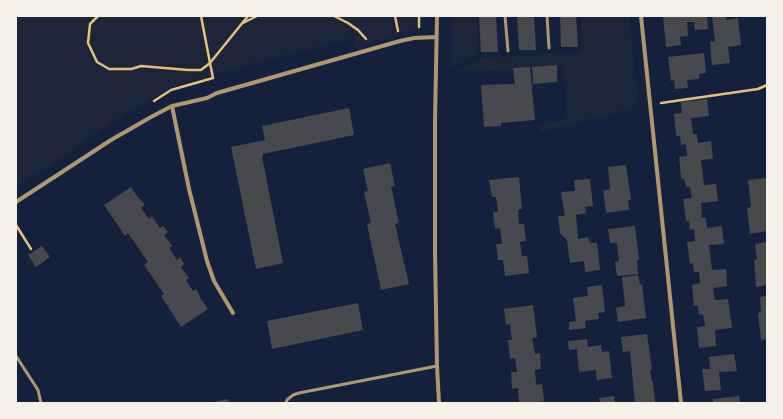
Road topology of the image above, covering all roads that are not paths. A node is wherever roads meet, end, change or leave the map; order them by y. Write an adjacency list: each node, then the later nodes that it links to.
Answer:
1 (437, 16): 5 (street)
2 (505, 16): 7 (lane)
3 (547, 16): 6 (lane)
4 (641, 16): 16 (street)
5 (436, 37): 8 (street); 12 (street)
6 (549, 48)
7 (508, 51)
8 (172, 106): 9 (street); 10 (street)
9 (16, 202)
10 (233, 313)
11 (16, 356): 13 (lane)
12 (438, 366): 14 (lane); 15 (street)
13 (41, 403)
14 (286, 403)
15 (439, 403)
16 (681, 403)

